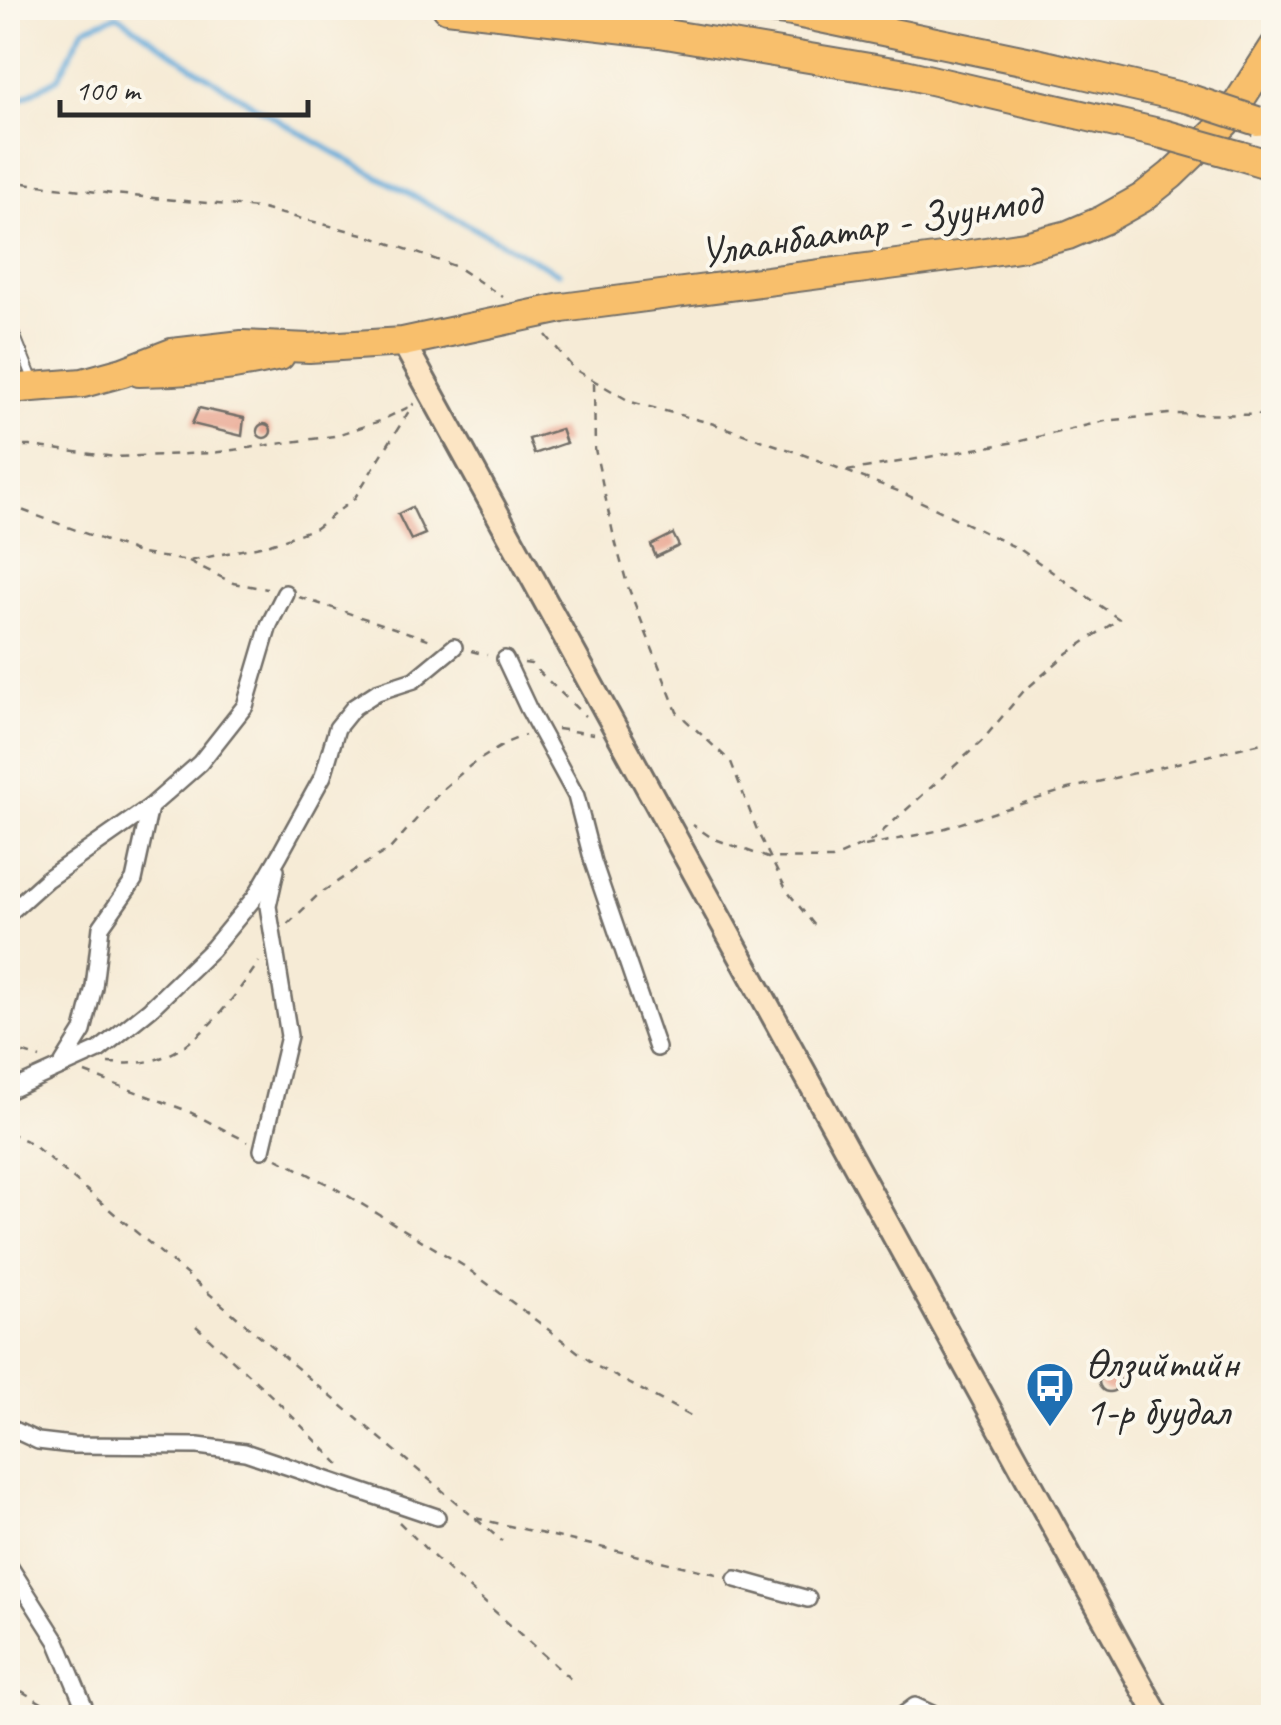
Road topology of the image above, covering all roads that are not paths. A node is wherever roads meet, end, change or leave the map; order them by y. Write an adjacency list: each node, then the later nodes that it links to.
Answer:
1 (447, 8): 5 (highway, bridge)
2 (762, 8): 4 (highway, bridge)
3 (1274, 48): 7 (highway, Улаанбаатар - Зуунмод)
4 (1265, 124)
5 (1274, 166)
6 (8, 328): 9 (lane)
7 (403, 342): 9 (highway, Улаанбаатар - Зуунмод); 29 (main road)
8 (8, 388): 9 (highway, Улаанбаатар - Зуунмод)
9 (36, 388)
10 (285, 592): 13 (street)
11 (454, 647): 14 (street)
12 (505, 658): 16 (street)
13 (150, 807): 15 (street); 17 (street)
14 (280, 854): 17 (street); 20 (street)
15 (8, 914)
16 (657, 1048)
17 (62, 1065): 18 (street); 19 (street)
18 (8, 1078)
19 (8, 1091)
20 (262, 1150)
21 (8, 1427): 22 (street)
22 (437, 1517)
23 (8, 1564): 26 (street)
24 (736, 1579): 25 (street)
25 (808, 1598)
26 (89, 1718)
27 (900, 1718): 28 (street)
28 (940, 1718)
29 (1159, 1718)

